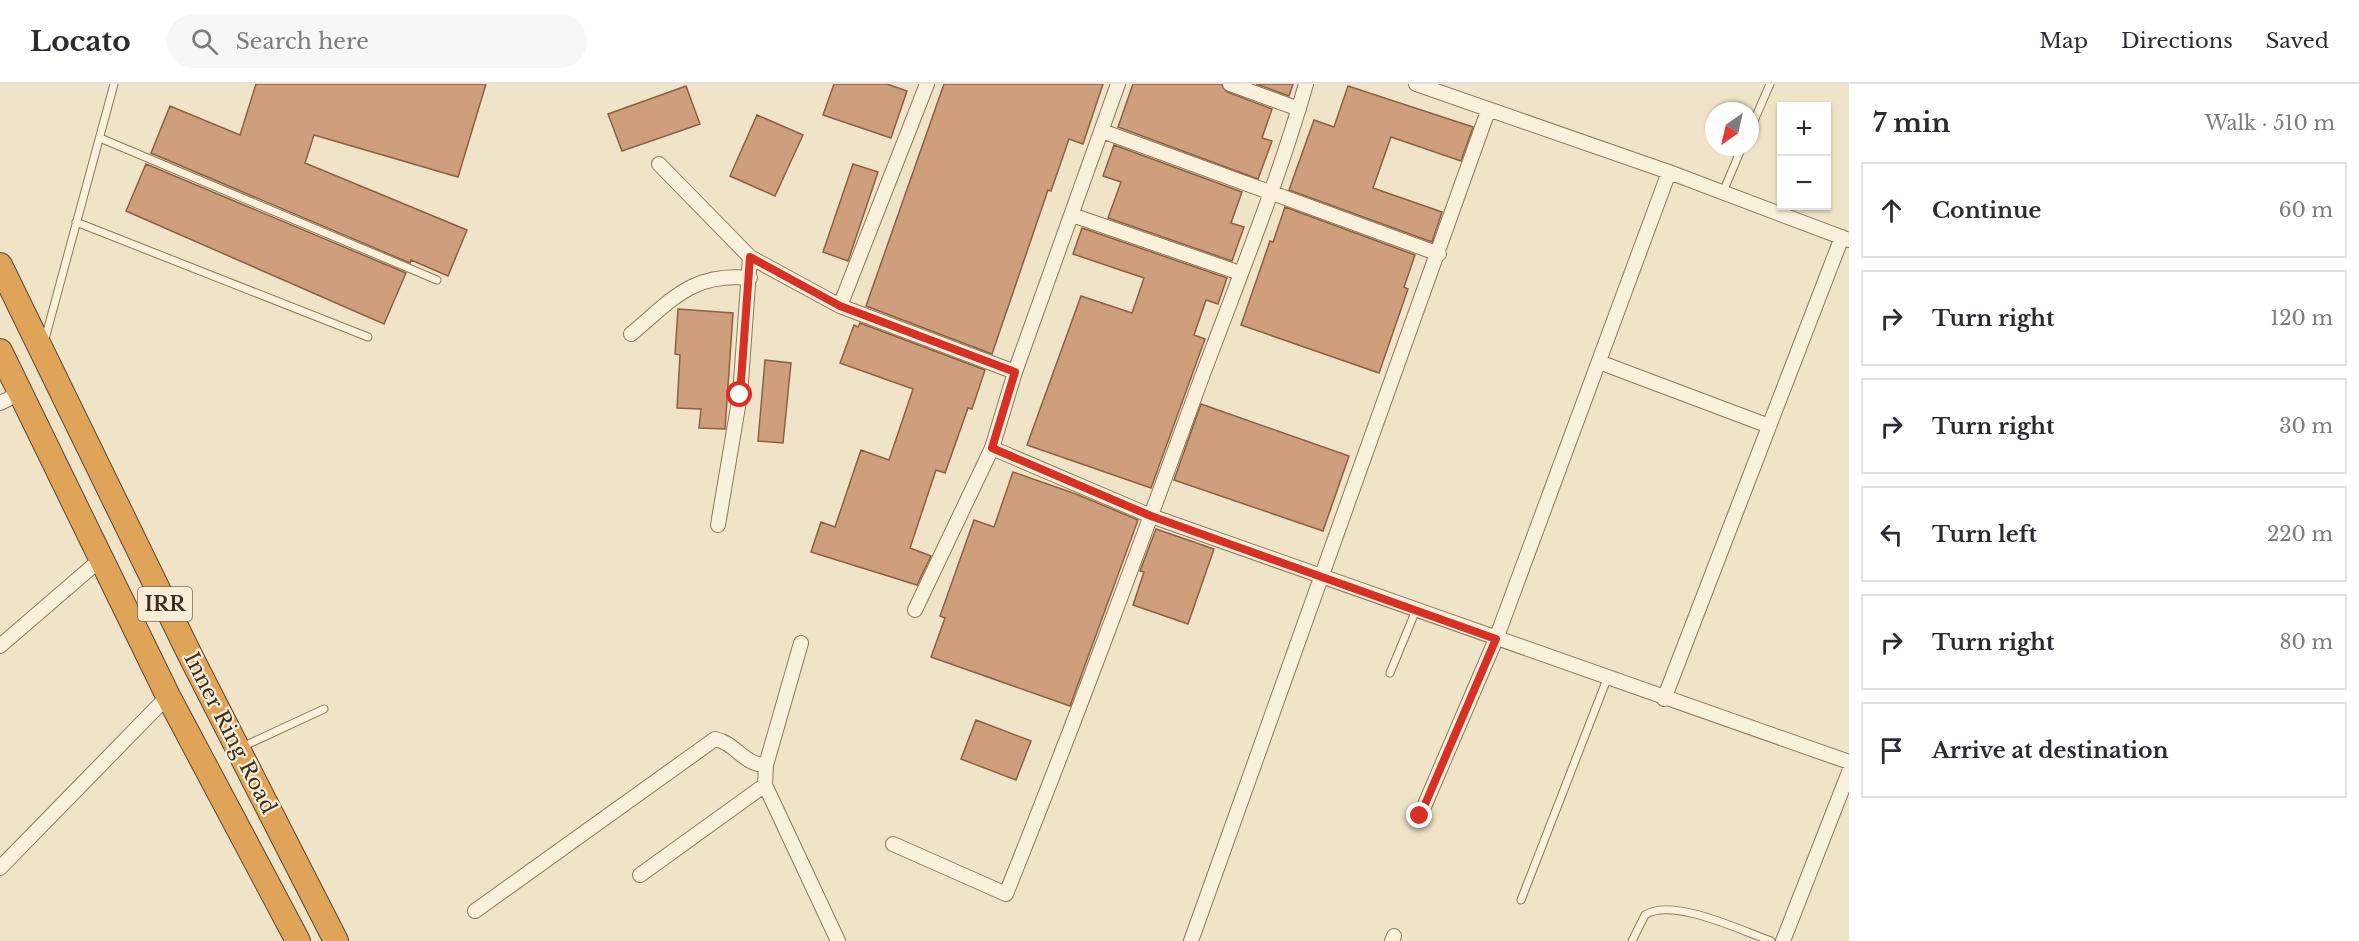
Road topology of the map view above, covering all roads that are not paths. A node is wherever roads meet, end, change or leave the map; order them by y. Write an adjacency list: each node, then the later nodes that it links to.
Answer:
1 (114, 84): 12 (lane)
2 (927, 84): 27 (street)
3 (1118, 84): 11 (street)
4 (1230, 84): 8 (street)
5 (1306, 84): 8 (street)
6 (1416, 84): 10 (street)
7 (1770, 84): 9 (lane)
8 (1299, 109): 16 (street)
9 (1759, 109)
10 (1488, 111): 15 (street); 21 (street)
11 (1102, 131): 16 (street); 18 (street)
12 (100, 138): 19 (lane); 26 (lane)
13 (1739, 156): 17 (lane)
14 (659, 164): 22 (street)
15 (1669, 172): 17 (street); 32 (street)
16 (1271, 191): 21 (street); 24 (street)
17 (1722, 192): 20 (street)
18 (1072, 215): 24 (street); 33 (street)
19 (76, 222): 29 (lane); 30 (lane)
20 (1845, 238): 35 (street)
21 (1439, 254): 42 (street)
22 (750, 257): 25 (street); 27 (street)
23 (0, 265): 30 (highway, Inner Ring Road / IRR)
24 (1240, 273): 38 (street)
25 (750, 278): 28 (street); 40 (street)
26 (437, 280)
27 (840, 306): 33 (street)
28 (631, 334)
29 (368, 337)
30 (42, 350): 37 (highway, Inner Ring Road / IRR)
31 (0, 351): 34 (highway, Inner Ring Road / IRR)
32 (1599, 362): 35 (street); 45 (street)
33 (1015, 372): 36 (street)
34 (10, 398): 39 (highway, Inner Ring Road / IRR)
35 (1769, 426): 51 (street)
36 (992, 448): 38 (street); 43 (street)
37 (118, 508): 39 (highway); 53 (highway, Inner Ring Road / IRR)
38 (1151, 516): 42 (street); 59 (street)
39 (84, 524): 41 (highway, Inner Ring Road / IRR)
40 (718, 525)
41 (101, 559): 47 (street); 50 (highway, Inner Ring Road / IRR)
42 (1321, 576): 44 (street); 67 (street)
43 (915, 610)
44 (1416, 610): 45 (street); 48 (lane)
45 (1496, 639): 49 (street); 58 (street)
46 (801, 643): 55 (street)
47 (0, 646)
48 (1390, 674)
49 (1607, 679): 51 (street); 62 (lane)
50 (168, 696): 60 (street); 64 (highway, Inner Ring Road / IRR)
51 (1664, 699): 54 (street)
52 (324, 709): 53 (lane)
53 (238, 749): 65 (highway, Inner Ring Road / IRR)
54 (1849, 762)
55 (766, 765): 57 (street); 63 (street)
56 (1849, 772): 70 (street)
57 (765, 785): 61 (street); 66 (street)
58 (1420, 816)
59 (893, 844)
60 (0, 868)
61 (640, 875)
62 (1521, 900)
63 (475, 911)
64 (298, 941)
65 (336, 941)
66 (838, 941)
67 (1191, 941)
68 (1632, 941): 69 (lane)
69 (1771, 941)
70 (1783, 941)

